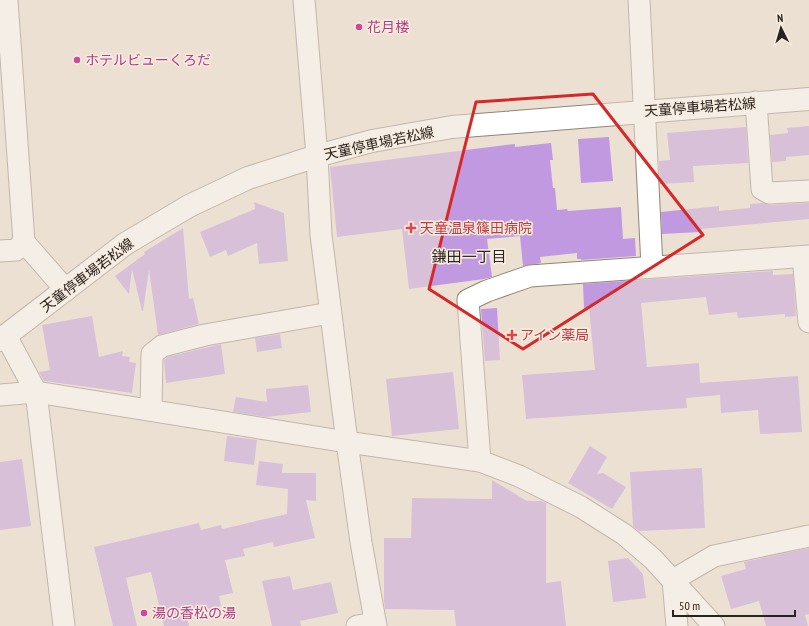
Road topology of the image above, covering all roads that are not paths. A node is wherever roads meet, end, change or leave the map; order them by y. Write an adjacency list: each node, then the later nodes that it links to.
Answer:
1 (7, 0): 9 (street)
2 (304, 0): 7 (street)
3 (639, 0): 6 (street)
4 (809, 99): 5 (main road, 天童停車場若松線)
5 (756, 102): 6 (main road, 天童停車場若松線); 8 (street)
6 (645, 111): 7 (main road, 天童停車場若松線); 12 (street)
7 (317, 156): 13 (main road, 天童停車場若松線); 14 (street)
8 (809, 191)
9 (24, 242): 10 (street); 13 (street)
10 (0, 251)
11 (806, 256): 12 (street); 15 (street)
12 (652, 267): 21 (street)
13 (66, 290): 16 (main road, 天童停車場若松線)
14 (330, 313): 19 (street); 20 (street)
15 (809, 322)
16 (3, 338): 17 (street)
17 (36, 392): 18 (street); 19 (street); 25 (street)
18 (0, 396)
19 (151, 410): 20 (street)
20 (347, 442): 21 (street); 24 (street)
21 (480, 461): 23 (street)
22 (809, 536): 23 (street)
23 (672, 580): 26 (street); 27 (street)
24 (369, 625)
25 (64, 626)
26 (677, 626)
27 (714, 626)

